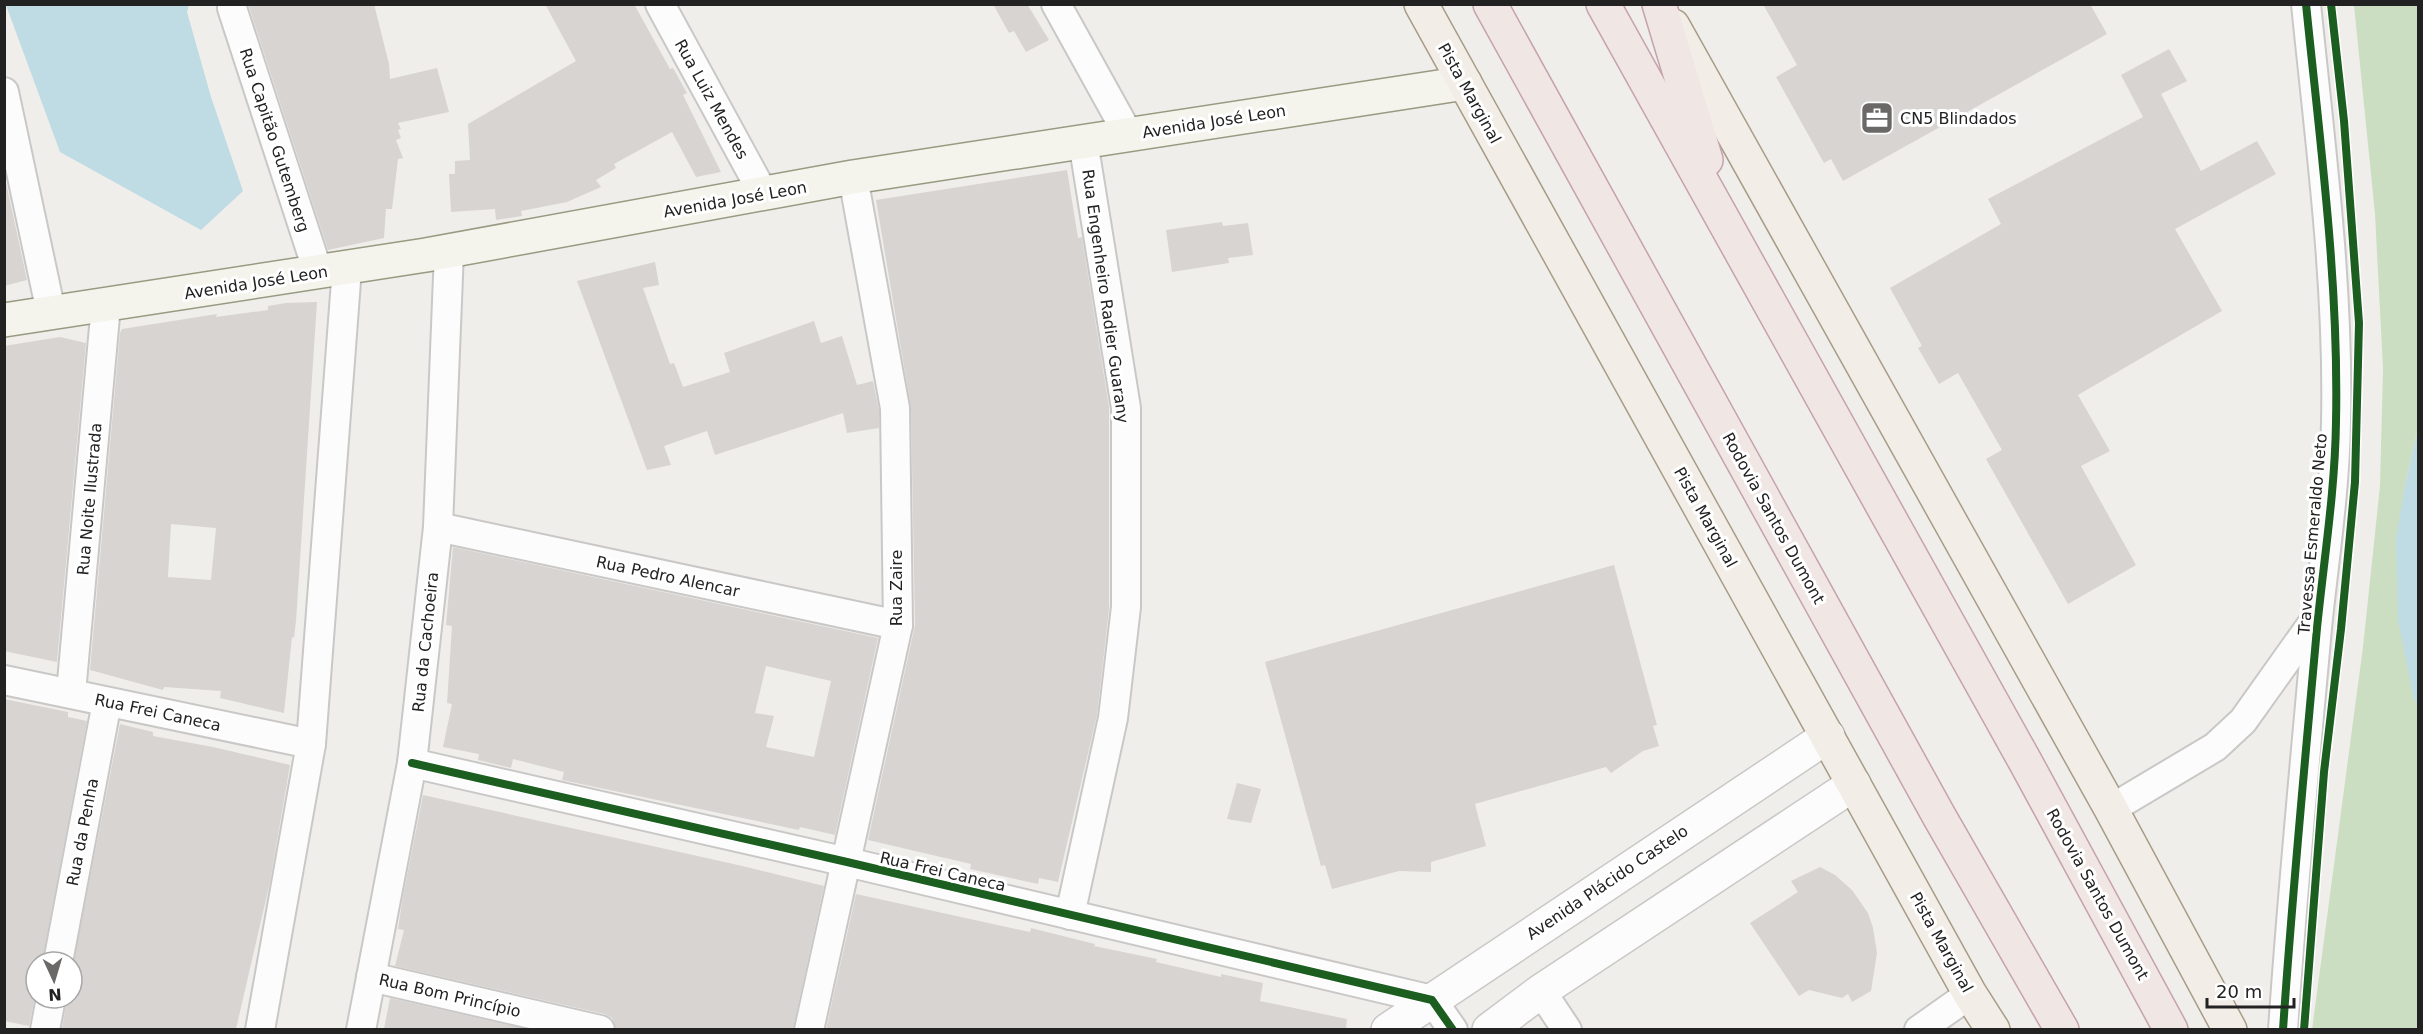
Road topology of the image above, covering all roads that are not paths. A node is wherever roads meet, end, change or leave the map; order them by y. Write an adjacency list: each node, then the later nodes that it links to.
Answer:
1 (660, 4): 14 (street, Rua Luiz Mendes)
2 (1056, 4): 11 (street)
3 (1421, 4): 9 (main road, Pista Marginal)
4 (1490, 4): 51 (highway, Rodovia Santos Dumont)
5 (1603, 4): 15 (highway, Rodovia Santos Dumont)
6 (1660, 4): 15 (highway); 31 (main road)
7 (2306, 4): 22 (street, Travessa Esmeraldo Neto)
8 (232, 8): 17 (street, Rua Capitão Gutemberg)
9 (1466, 83): 11 (main road, Avenida José Leon); 27 (main road, Pista Marginal)
10 (4, 92): 19 (street)
11 (1128, 134): 12 (main road, Avenida José Leon)
12 (1083, 141): 13 (main road, Avenida José Leon); 33 (street, Rua Engenheiro Radier Guarany)
13 (853, 177): 14 (main road, Avenida José Leon); 23 (street, Rua Zaire)
14 (763, 193): 16 (main road, Avenida José Leon)
15 (1724, 219): 52 (highway, Rodovia Santos Dumont)
16 (437, 253): 17 (main road, Avenida José Leon); 21 (street, Rua da Cachoeira)
17 (347, 268): 18 (main road, Avenida José Leon); 28 (street)
18 (106, 304): 19 (main road, Avenida José Leon); 25 (street, Rua Noite Ilustrada)
19 (51, 312): 20 (main road, Avenida José Leon)
20 (4, 320)
21 (438, 527): 23 (street, Rua Pedro Alencar); 29 (street, Rua da Cachoeira)
22 (2318, 616): 31 (street, Travessa Esmeraldo Neto); 54 (street, Travessa Esmeraldo Neto)
23 (898, 625): 32 (street, Rua Zaire)
24 (4, 680): 25 (street, Rua Frei Caneca)
25 (71, 693): 26 (street, Rua Frei Caneca)
26 (107, 702): 28 (street, Rua Frei Caneca); 34 (street, Rua da Penha)
27 (1828, 736): 30 (main road, Pista Marginal); 38 (street, Avenida Plácido Castelo)
28 (311, 744): 41 (street)
29 (412, 763): 32 (street, Rua Frei Caneca); 35 (street, Rua da Cachoeira)
30 (1854, 784): 36 (street); 37 (main road, Pista Marginal)
31 (2111, 809): 53 (main road)
32 (846, 862): 33 (street, Rua Frei Caneca); 44 (street, Rua Zaire)
33 (1070, 915): 38 (street, Rua Frei Caneca)
34 (60, 950)
35 (371, 977): 42 (street, Rua da Cachoeira); 43 (street, Rua Bom Princípio)
36 (1542, 991): 47 (street); 48 (street)
37 (1970, 994): 49 (street); 50 (main road, Pista Marginal)
38 (1432, 1000): 45 (street, Avenida Plácido Castelo); 46 (street)
39 (49, 1010): 40 (street)
40 (45, 1029)
41 (260, 1029)
42 (361, 1029)
43 (600, 1029)
44 (809, 1029)
45 (1388, 1029)
46 (1453, 1029)
47 (1489, 1029)
48 (1567, 1029)
49 (1919, 1029)
50 (1993, 1029)
51 (2062, 1029)
52 (2171, 1029)
53 (2230, 1029)
54 (2283, 1029)

